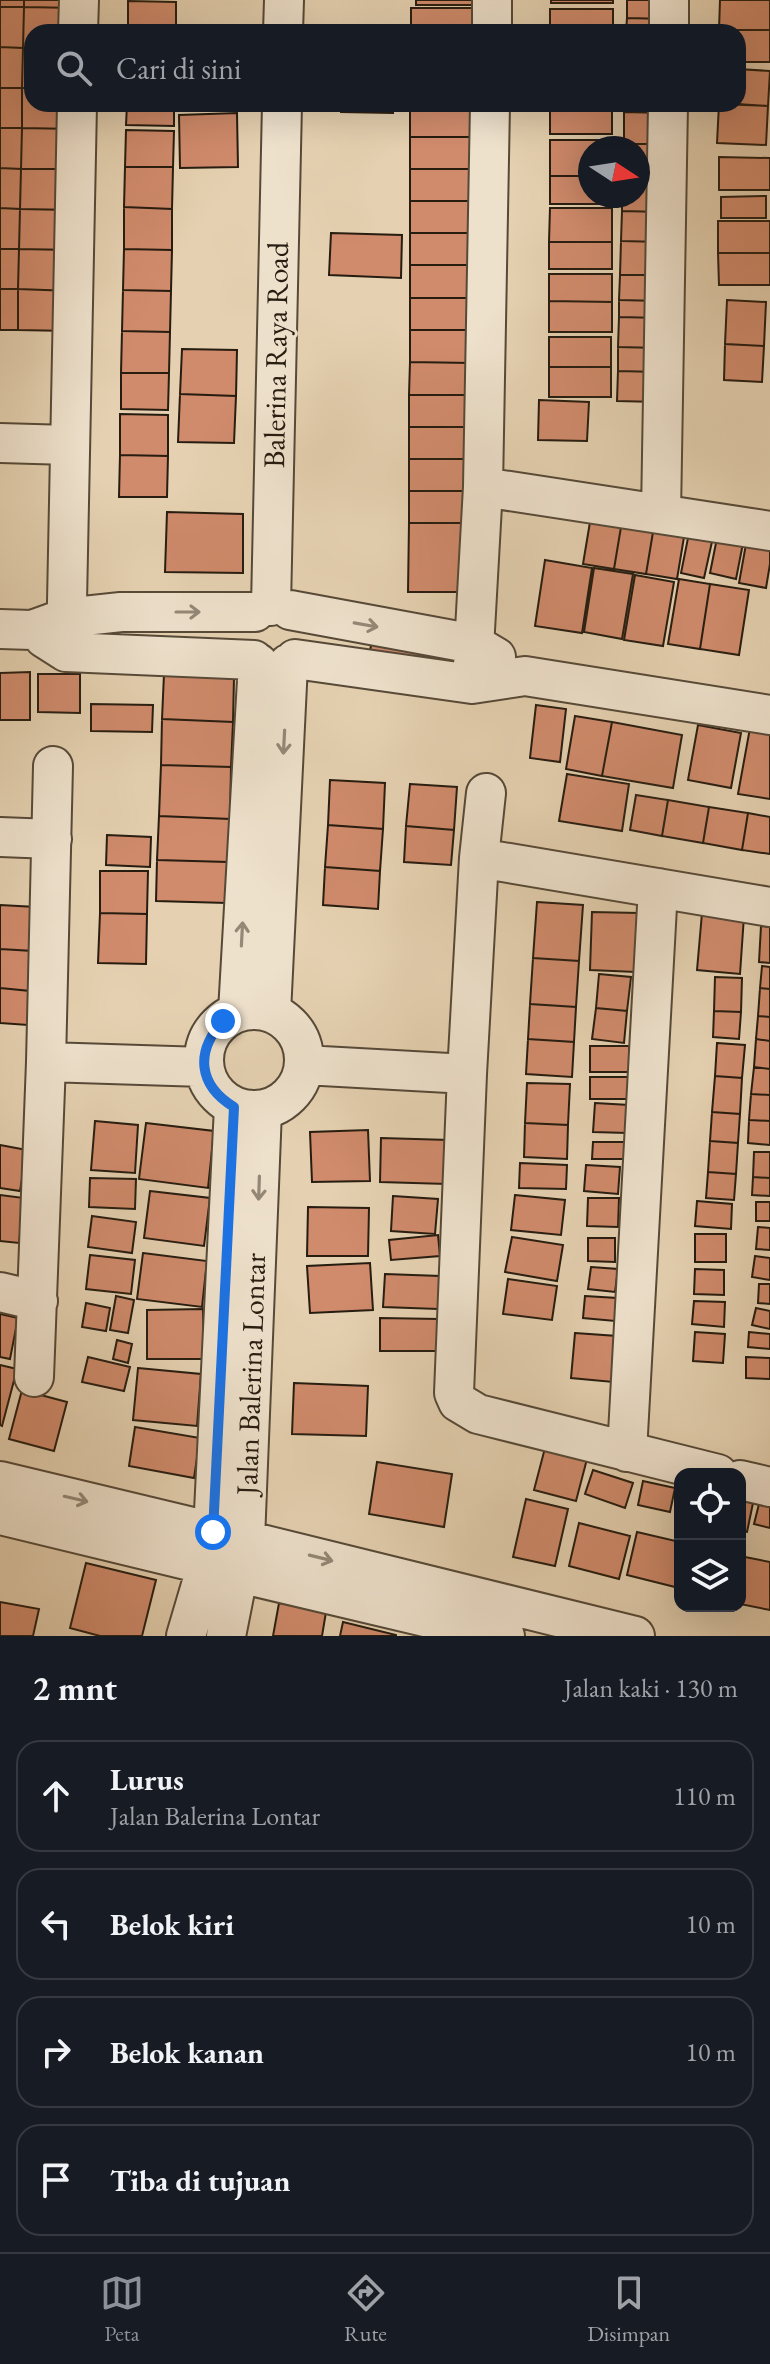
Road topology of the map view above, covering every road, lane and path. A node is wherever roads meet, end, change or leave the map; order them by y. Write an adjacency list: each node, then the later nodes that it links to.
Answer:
1 (79, 0): 5 (street)
2 (284, 0): 6 (street)
3 (492, 0): 7 (street)
4 (669, 0): 8 (street)
5 (78, 24)
6 (283, 24)
7 (492, 24)
8 (669, 24)
9 (77, 112): 14 (street)
10 (282, 112): 18 (street, Balerina Raya Road)
11 (490, 112): 15 (street)
12 (668, 112): 16 (street)
13 (0, 443): 14 (street)
14 (69, 445): 19 (street)
15 (483, 487): 16 (street); 20 (street)
16 (661, 514): 17 (street)
17 (770, 531)
18 (272, 609): 19 (street, one-way to 18); 20 (street, one-way to 20); 21 (street); 21 (street)
19 (41, 632): 21 (street)
20 (474, 644): 22 (street); 23 (street)
21 (274, 662): 23 (street); 32 (street)
22 (525, 676): 23 (street); 24 (street)
23 (472, 684)
24 (770, 715)
25 (53, 766): 28 (street)
26 (486, 793): 29 (street)
27 (0, 837): 28 (street)
28 (52, 839): 33 (street)
29 (479, 858): 30 (street); 36 (street)
30 (658, 888): 31 (street); 41 (street)
31 (770, 907)
32 (254, 1012): 34 (street); 35 (street)
33 (46, 1062): 35 (street); 39 (street)
34 (304, 1065): 36 (street); 37 (street)
35 (204, 1067): 37 (street)
36 (467, 1074): 41 (street)
37 (248, 1108): 47 (street, Jalan Balerina Lontar)
38 (0, 1292): 39 (street)
39 (38, 1301): 40 (street)
40 (34, 1377)
41 (627, 1452): 42 (street)
42 (693, 1468)
43 (0, 1481): 47 (street, one-way to 47)
44 (746, 1481): 45 (street)
45 (770, 1487)
46 (0, 1515): 47 (street)
47 (226, 1552): 48 (street); 49 (street, Jalan Balerina Lontar); 50 (street, Jalan Balerina Lontar)
48 (436, 1614): 51 (street); 52 (street)
49 (186, 1636)
50 (226, 1636)
51 (505, 1636)
52 (635, 1636)

